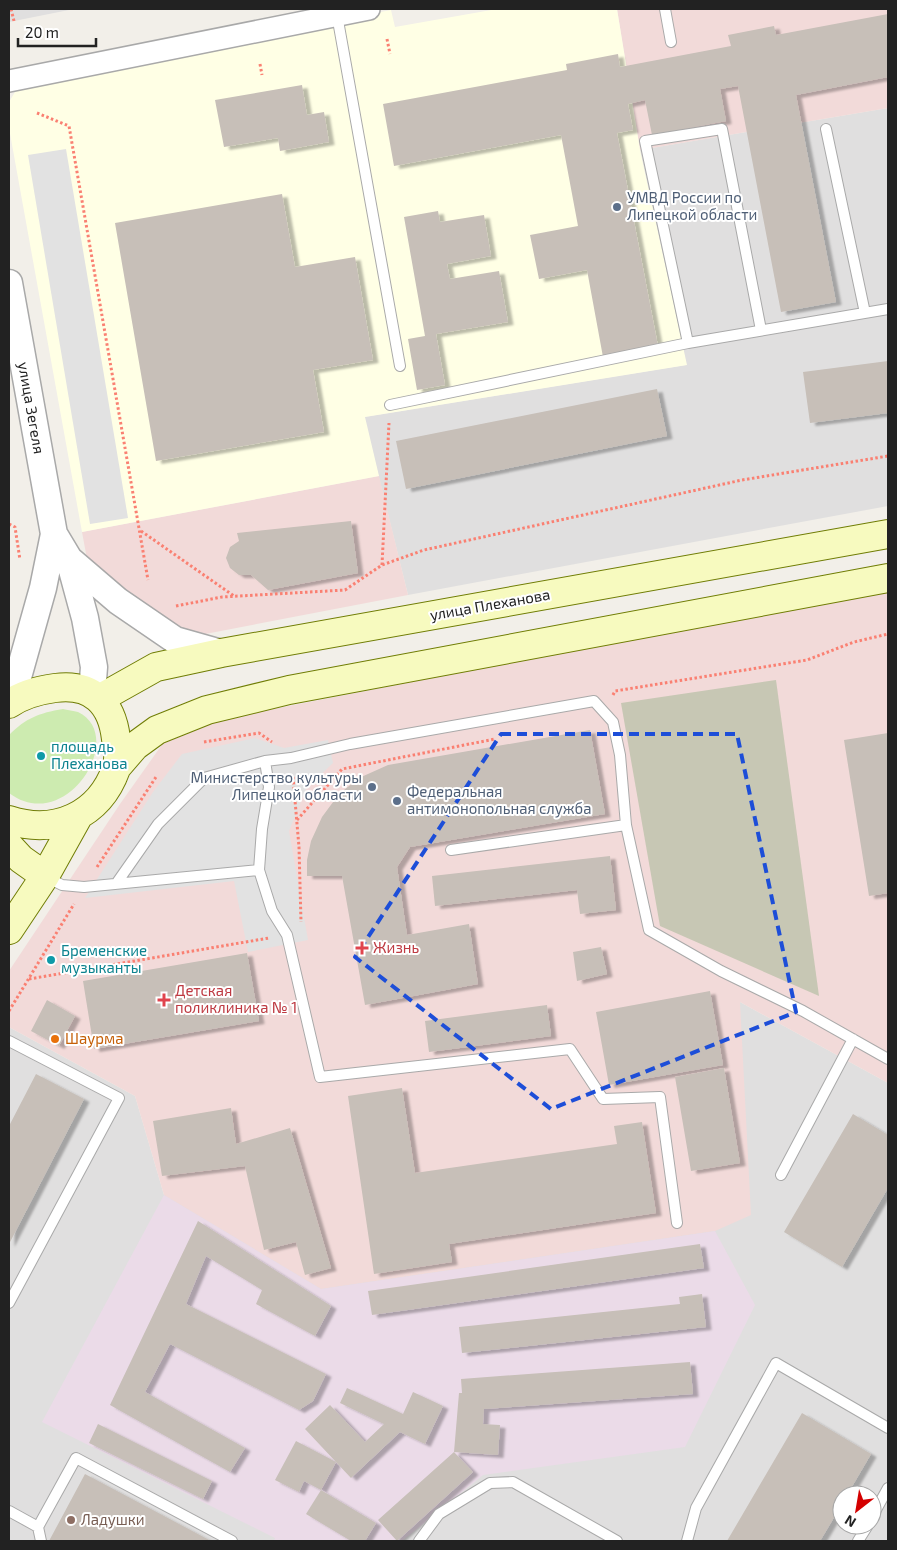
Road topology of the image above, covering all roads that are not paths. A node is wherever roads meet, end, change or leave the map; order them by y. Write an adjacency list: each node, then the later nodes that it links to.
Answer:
1 (369, 9): 3 (street)
2 (665, 9): 4 (lane)
3 (338, 15): 5 (street); 13 (lane)
4 (671, 42)
5 (9, 81)
6 (826, 129): 9 (lane)
7 (9, 282): 11 (street, улица Зегеля)
8 (888, 309): 9 (lane)
9 (865, 313): 10 (lane)
10 (761, 330): 12 (lane); 12 (lane)
11 (14, 338): 15 (street, улица Зегеля)
12 (688, 343): 14 (lane)
13 (400, 366)
14 (390, 405)
15 (54, 534): 17 (street, улица Зегеля); 21 (street, улица Зегеля)
16 (888, 534): 19 (main road, улица Плеханова)
17 (69, 558): 19 (street, улица Зегеля); 20 (street, улица Зегеля)
18 (888, 578): 23 (main road)
19 (221, 653): 20 (main road, улица Плеханова)
20 (96, 696): 21 (main road); 23 (main road)
21 (10, 703)
22 (265, 761): 26 (lane); 29 (lane); 31 (lane)
23 (116, 768): 24 (main road)
24 (80, 815): 25 (main road); 30 (main road)
25 (9, 820)
26 (626, 825): 28 (lane); 33 (lane)
27 (9, 846): 30 (main road)
28 (451, 850)
29 (259, 870): 31 (lane); 37 (lane)
30 (45, 876): 31 (lane); 32 (main road)
31 (116, 884)
32 (9, 930)
33 (853, 1039): 35 (lane); 36 (lane)
34 (9, 1041): 38 (lane)
35 (888, 1059)
36 (781, 1175)
37 (677, 1223)
38 (9, 1304)
39 (888, 1428): 46 (lane)
40 (9, 1511): 41 (lane)
41 (38, 1527): 42 (lane); 43 (lane)
42 (41, 1541)
43 (232, 1541)
44 (419, 1541): 45 (lane)
45 (618, 1541)
46 (686, 1541)

